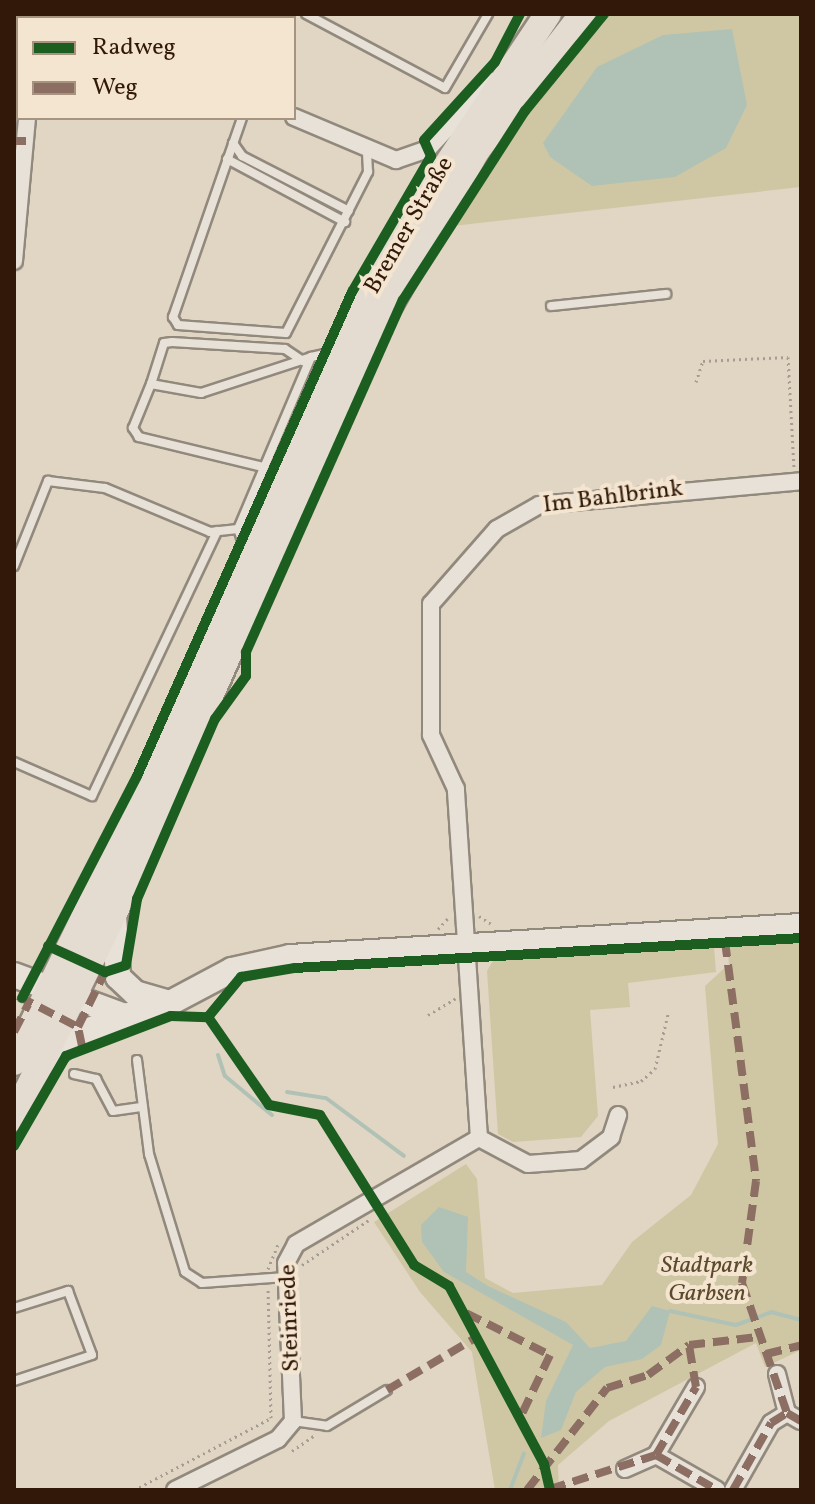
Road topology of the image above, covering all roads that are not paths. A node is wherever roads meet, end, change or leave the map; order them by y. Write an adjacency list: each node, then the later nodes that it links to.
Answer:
1 (306, 14): 2 (lane)
2 (488, 14)
3 (548, 14): 5 (main road, Bremer Straße)
4 (583, 14): 27 (main road, Bremer Straße)
5 (509, 63): 10 (street); 17 (main road, Bremer Straße)
6 (296, 118): 10 (street)
7 (27, 120): 14 (street)
8 (241, 120): 9 (lane)
9 (233, 143): 11 (lane); 12 (lane)
10 (363, 152): 12 (lane)
11 (227, 159): 13 (lane); 13 (lane)
12 (349, 211): 13 (lane)
13 (345, 222)
14 (14, 261)
15 (666, 294): 16 (lane)
16 (551, 306)
17 (342, 349): 18 (lane); 24 (main road, Bremer Straße)
18 (307, 359): 19 (lane); 19 (lane); 20 (lane)
19 (151, 384): 20 (lane)
20 (263, 467): 22 (lane)
21 (797, 481): 29 (street, Im Bahlbrink)
22 (238, 529): 23 (lane); 24 (lane)
23 (217, 531): 25 (lane); 26 (lane)
24 (250, 561): 31 (main road, Bremer Straße)
25 (14, 566)
26 (14, 762)
27 (115, 911): 31 (main road, Bremer Straße); 32 (street)
28 (801, 926): 29 (street)
29 (466, 947): 32 (street); 40 (street)
30 (14, 975): 31 (street)
31 (61, 992): 33 (street); 35 (main road, Bremer Straße)
32 (170, 1003): 33 (street)
33 (125, 1016): 35 (street)
34 (137, 1060): 37 (lane)
35 (26, 1065): 39 (main road, Bremer Straße)
36 (74, 1074): 37 (lane)
37 (143, 1107): 41 (lane)
38 (618, 1115): 40 (street)
39 (14, 1118)
40 (479, 1138): 41 (street, Steinriede)
41 (292, 1276): 48 (street, Steinriede)
42 (14, 1308): 44 (lane)
43 (777, 1374): 47 (street)
44 (14, 1381)
45 (696, 1387): 49 (street)
46 (387, 1390): 48 (lane)
47 (794, 1417): 53 (street)
48 (298, 1422): 51 (street)
49 (656, 1455): 50 (street); 52 (street)
50 (625, 1469)
51 (175, 1490)
52 (717, 1490)
53 (733, 1490)

